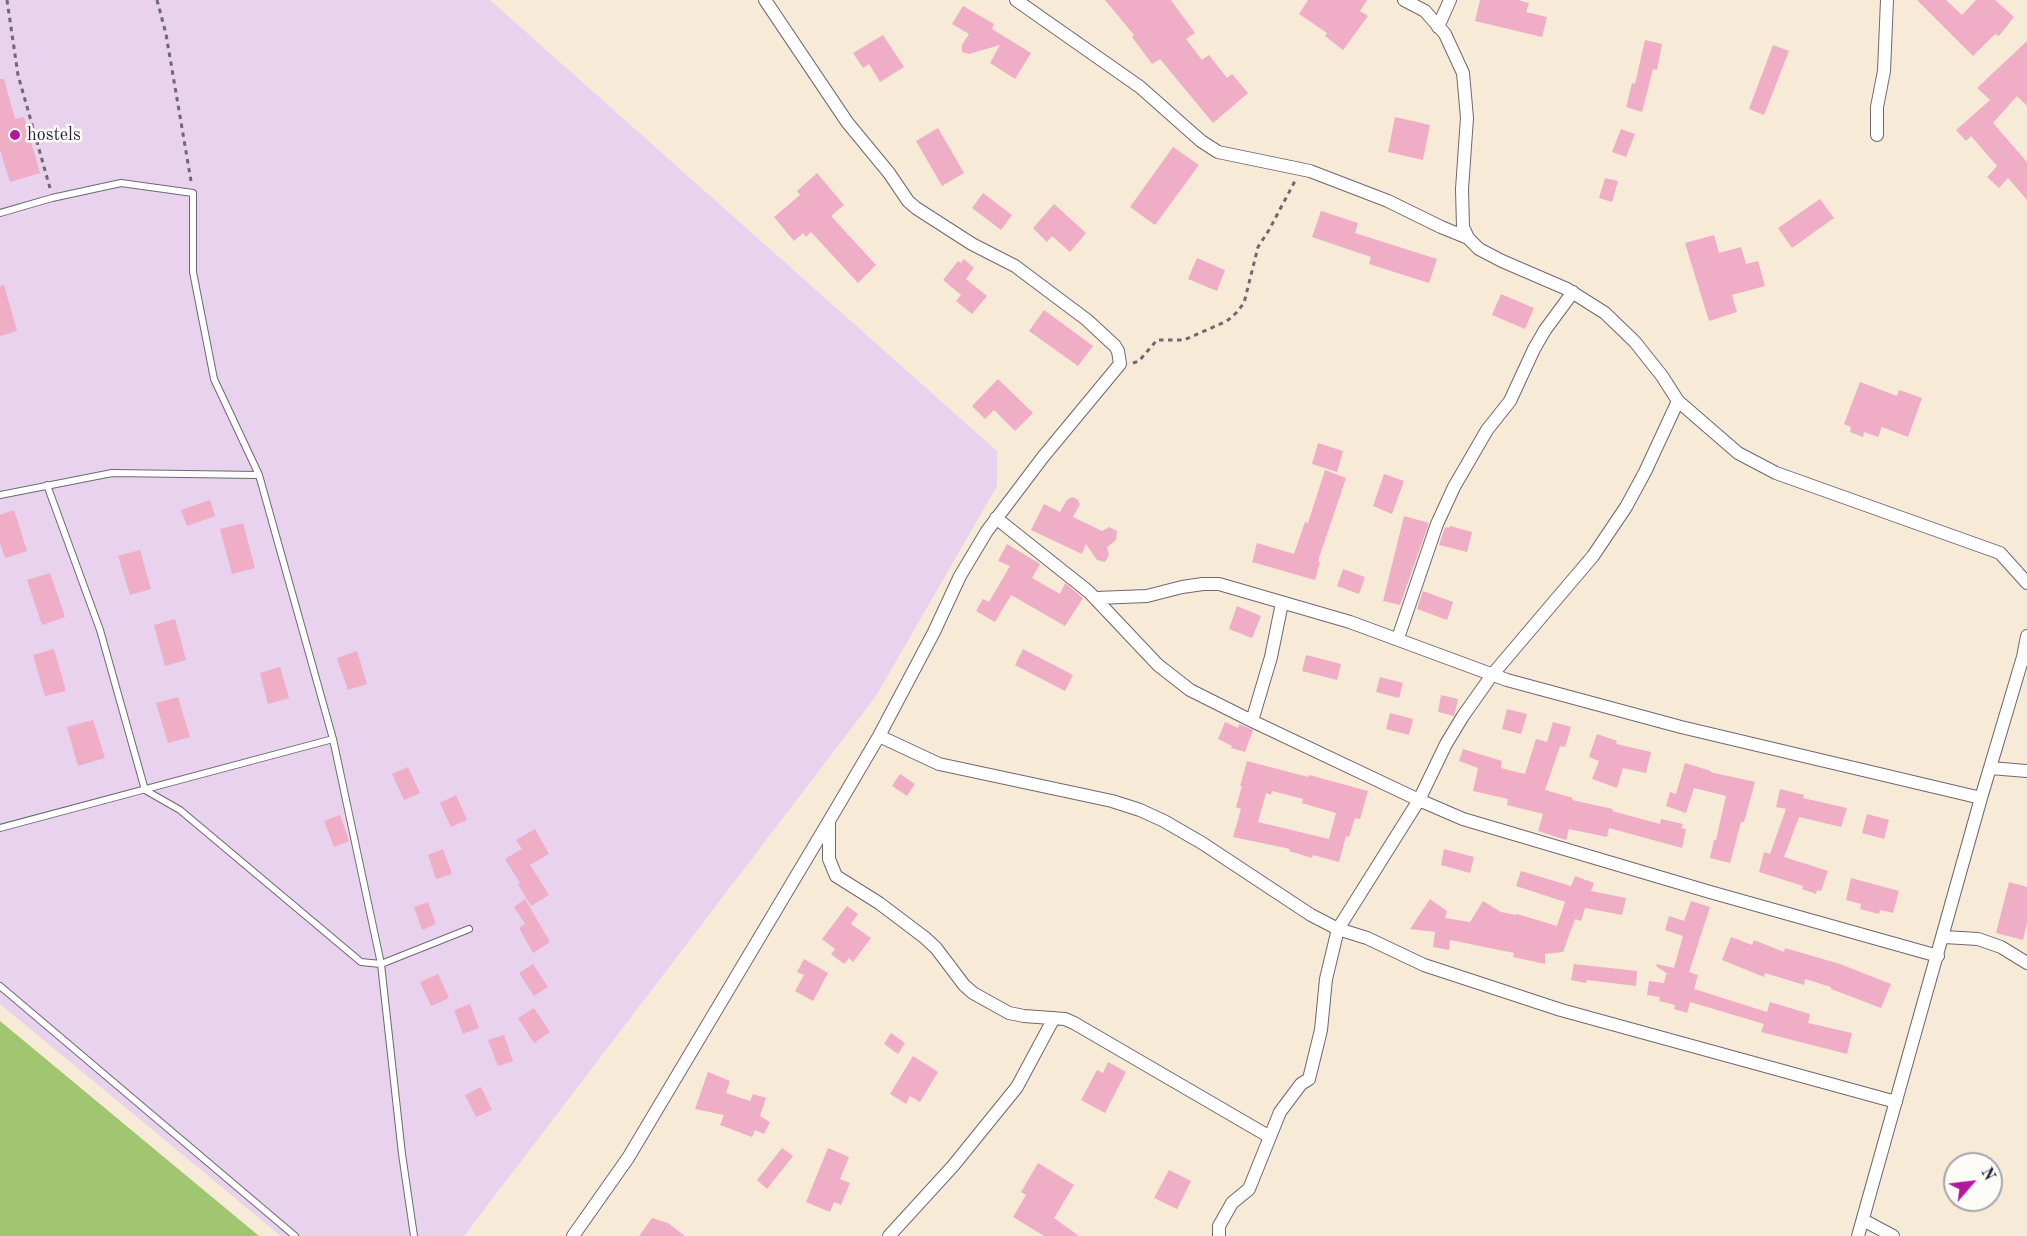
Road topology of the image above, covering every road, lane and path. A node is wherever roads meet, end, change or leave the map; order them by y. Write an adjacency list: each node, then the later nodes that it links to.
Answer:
1 (7, 0): 12 (path)
2 (157, 0): 11 (path)
3 (765, 0): 16 (street)
4 (1016, 0): 10 (street)
5 (1404, 0): 8 (street)
6 (1450, 0): 8 (street)
7 (1887, 0): 9 (street)
8 (1438, 27): 14 (street)
9 (1877, 135)
10 (1301, 168): 14 (street); 16 (path)
11 (193, 193): 12 (lane); 18 (lane)
12 (52, 198): 13 (lane)
13 (0, 213)
14 (1468, 238): 15 (street)
15 (1573, 292): 17 (street); 26 (street)
16 (1115, 370): 21 (street)
17 (1677, 400): 22 (street); 27 (street)
18 (259, 475): 19 (lane); 30 (lane)
19 (47, 485): 20 (lane); 33 (lane)
20 (0, 495)
21 (996, 518): 23 (street); 29 (street)
22 (2026, 579)
23 (1096, 598): 24 (street); 28 (street)
24 (1282, 603): 26 (street); 28 (street)
25 (2027, 636): 31 (street)
26 (1398, 638): 27 (street)
27 (1492, 675): 34 (street); 35 (street)
28 (1252, 721): 35 (street)
29 (879, 736): 36 (street); 39 (street)
30 (333, 740): 33 (lane); 43 (lane)
31 (1990, 768): 32 (street); 34 (street)
32 (2027, 771)
33 (145, 790): 37 (lane); 43 (lane)
34 (1981, 798): 40 (street)
35 (1419, 800): 39 (street); 41 (street)
36 (829, 821): 45 (street); 51 (street)
37 (0, 828)
38 (469, 929): 43 (lane)
39 (1338, 929): 46 (street); 47 (street)
40 (1944, 937): 41 (street); 42 (street)
41 (1938, 956): 46 (street)
42 (2027, 963)
43 (381, 964): 50 (lane)
44 (0, 986): 49 (lane)
45 (1054, 1018): 47 (street); 52 (street)
46 (1896, 1102): 48 (street)
47 (1270, 1137): 53 (street)
48 (1863, 1220): 54 (street); 55 (street)
49 (295, 1236)
50 (414, 1236)
51 (573, 1236)
52 (889, 1236)
53 (1219, 1236)
54 (1858, 1236)
55 (1893, 1236)

